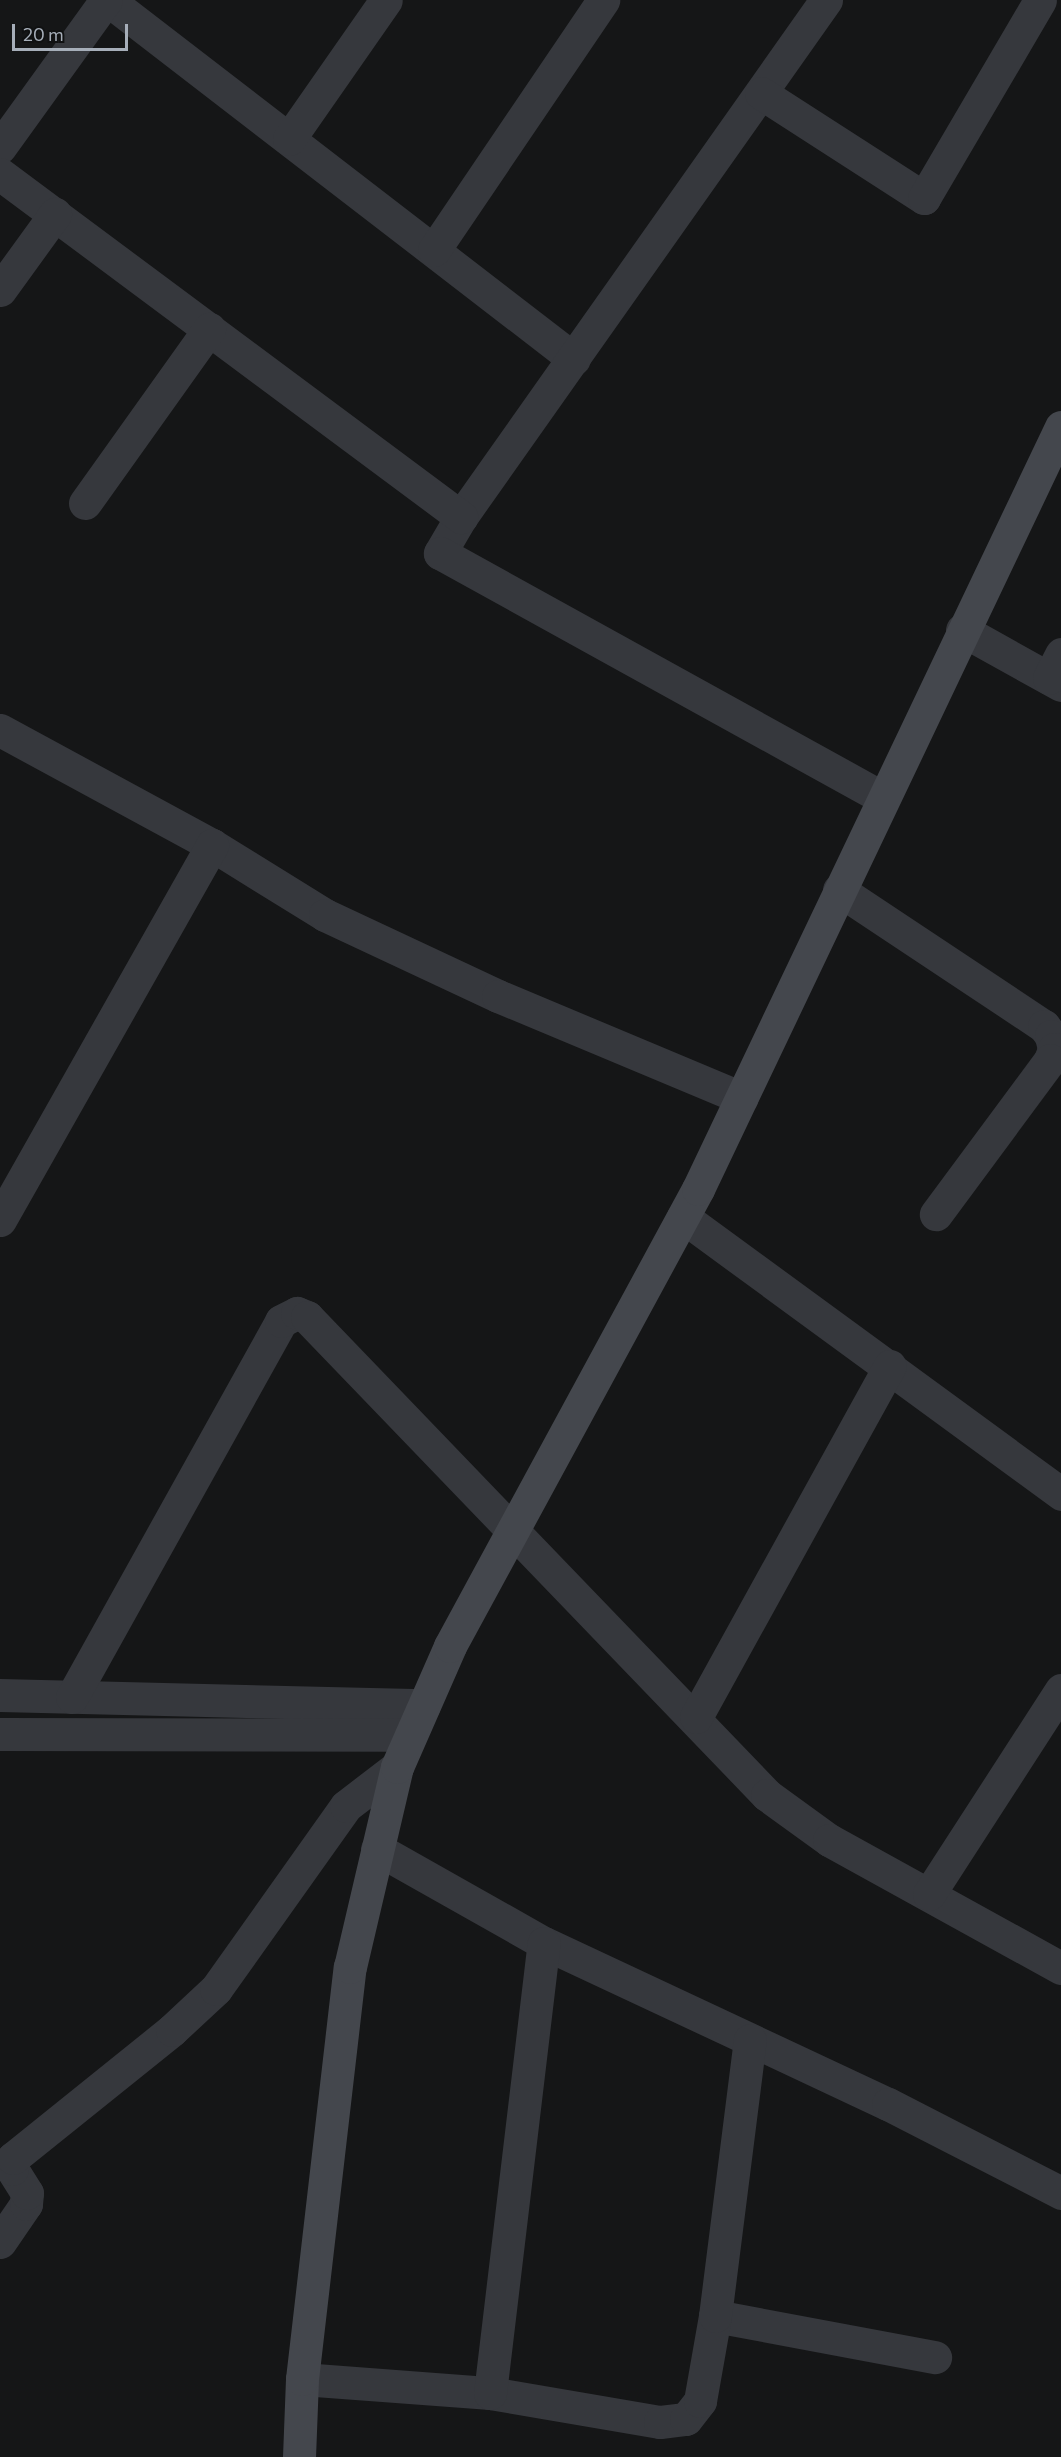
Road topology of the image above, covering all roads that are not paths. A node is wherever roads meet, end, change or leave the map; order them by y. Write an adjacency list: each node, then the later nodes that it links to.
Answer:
1 (107, 0): 7 (street); 8 (street)
2 (386, 0): 7 (street)
3 (603, 0): 11 (street)
4 (826, 0): 6 (street)
5 (1040, 0): 6 (street)
6 (761, 93): 14 (street)
7 (289, 139): 11 (street)
8 (0, 147)
9 (0, 174): 10 (street)
10 (55, 214): 12 (street); 13 (street)
11 (434, 250): 14 (street)
12 (0, 290)
13 (209, 329): 16 (street); 17 (street)
14 (574, 359): 17 (street)
15 (1058, 439): 18 (street)
16 (85, 503)
17 (460, 517): 21 (street)
18 (962, 630): 19 (street); 21 (street)
19 (1057, 672)
20 (4, 743): 22 (street)
21 (883, 798): 23 (street)
22 (212, 845): 24 (street); 27 (street)
23 (839, 890): 24 (street); 25 (street)
24 (742, 1098): 26 (street)
25 (936, 1214)
26 (683, 1217): 28 (street); 30 (street)
27 (0, 1220)
28 (890, 1366): 29 (street); 35 (street)
29 (1061, 1494)
30 (512, 1532): 33 (street); 34 (street); 35 (street)
31 (1061, 1690): 40 (street)
32 (0, 1695): 33 (street)
33 (72, 1697): 34 (street)
34 (424, 1705): 37 (street)
35 (696, 1717): 40 (street)
36 (0, 1734): 37 (street)
37 (411, 1735): 38 (street)
38 (397, 1767): 39 (street); 45 (street)
39 (377, 1849): 41 (street); 48 (street)
40 (929, 1894): 42 (street)
41 (544, 1943): 43 (street); 49 (street)
42 (1061, 1968)
43 (750, 2040): 44 (street); 46 (street)
44 (1061, 2193)
45 (0, 2242)
46 (715, 2316): 47 (street); 49 (street)
47 (935, 2357)
48 (302, 2379): 49 (street); 50 (street)
49 (490, 2394)
50 (299, 2457)

